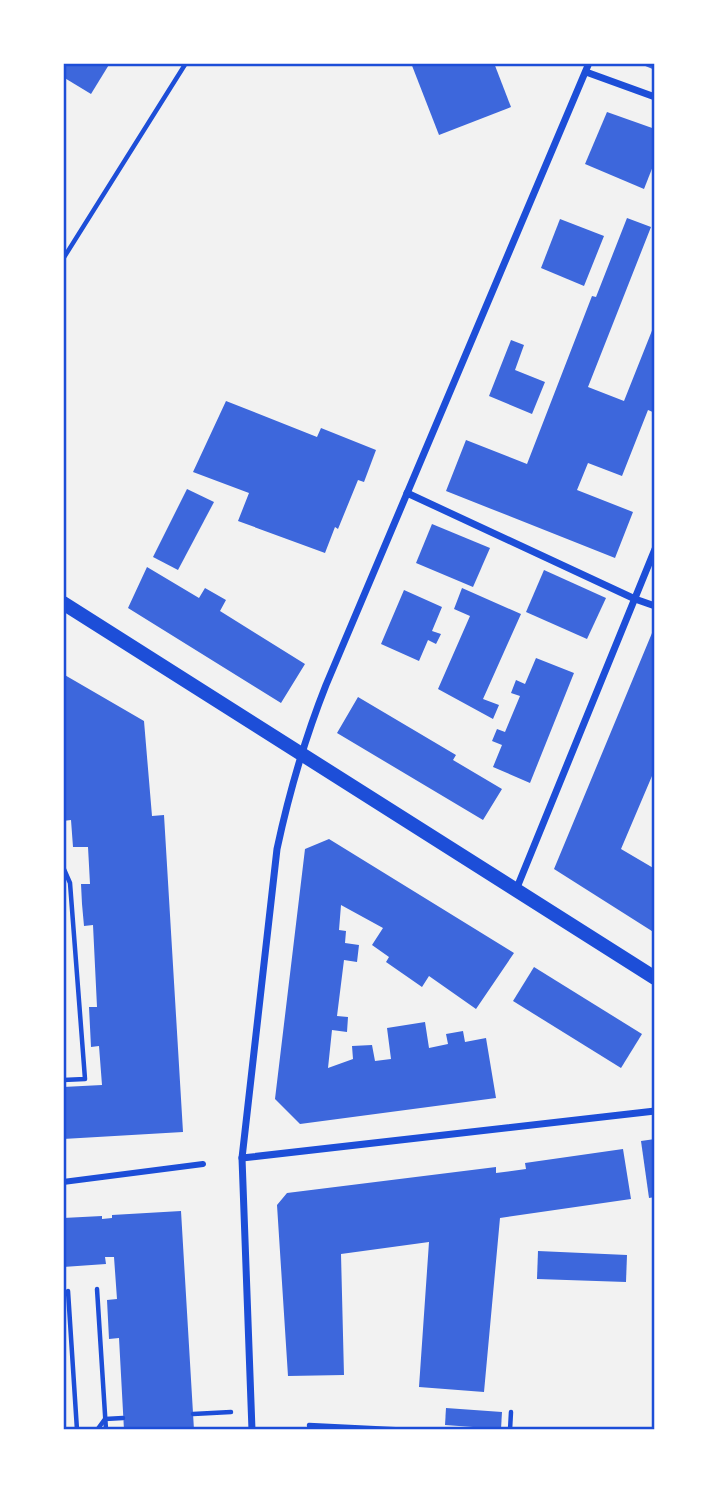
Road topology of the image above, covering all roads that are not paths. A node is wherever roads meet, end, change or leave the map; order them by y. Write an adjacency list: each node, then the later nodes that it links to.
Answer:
1 (589, 63): 2 (street)
2 (586, 72): 3 (street); 4 (street)
3 (655, 97)
4 (407, 493): 6 (street); 9 (street)
5 (655, 549): 6 (street)
6 (635, 599): 8 (street); 10 (street)
7 (63, 603): 9 (main road)
8 (655, 606)
9 (301, 753): 10 (main road); 13 (street)
10 (516, 890): 11 (main road)
11 (655, 978)
12 (655, 1111): 13 (street)
13 (242, 1158): 16 (street)
14 (203, 1164): 15 (street)
15 (63, 1182)
16 (252, 1430)

